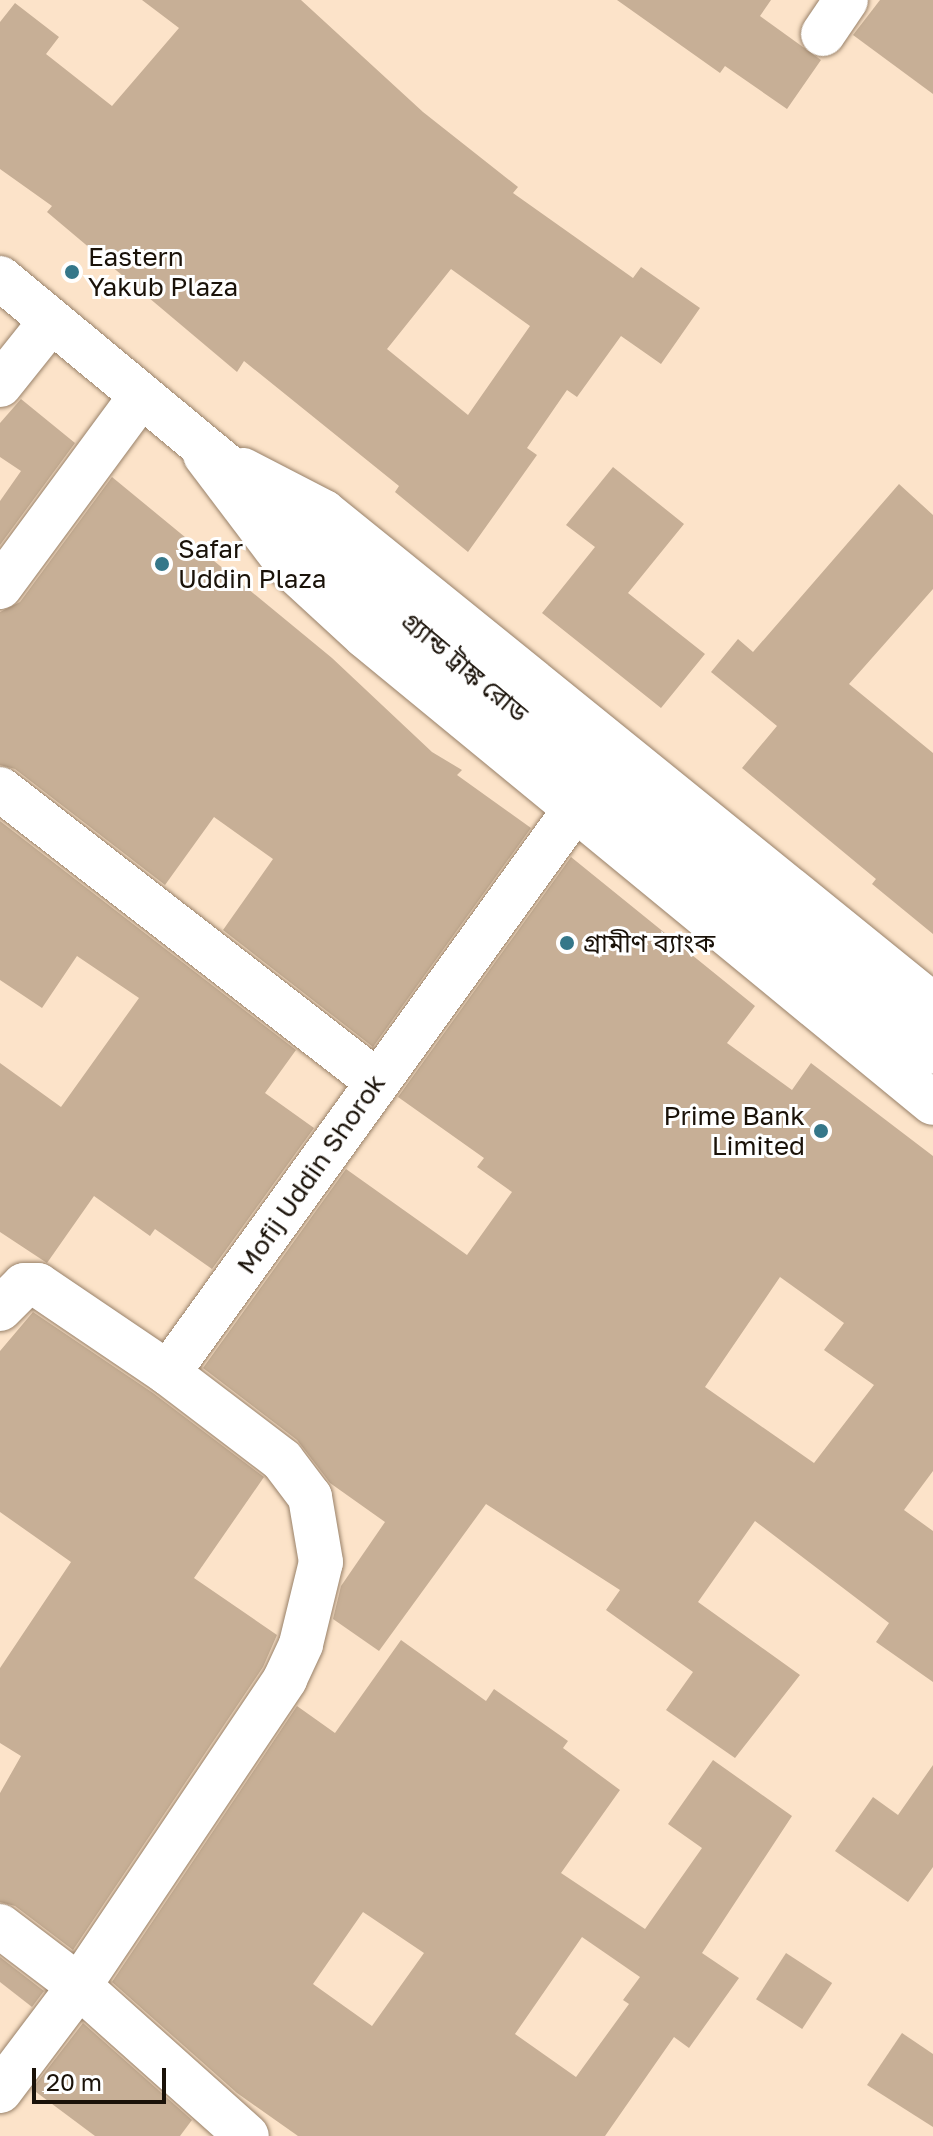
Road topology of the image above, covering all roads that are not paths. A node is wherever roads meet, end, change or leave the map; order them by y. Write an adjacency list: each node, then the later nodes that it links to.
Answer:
1 (0, 278): 2 (main road, গ্র্যান্ড ট্রাঙ্ক রোড)
2 (51, 321): 3 (main road); 4 (main road, গ্র্যান্ড ট্রাঙ্ক রোড)
3 (0, 385)
4 (140, 397): 5 (main road, গ্র্যান্ড ট্রাঙ্ক রোড); 6 (main road)
5 (202, 450): 8 (main road); 9 (main road); 10 (main road, গ্র্যান্ড ট্রাঙ্ক রোড)
6 (0, 587)
7 (0, 789): 11 (main road)
8 (575, 809): 11 (main road, Mofij Uddin Shorok); 12 (main road)
9 (933, 1005)
10 (933, 1052)
11 (376, 1081): 14 (main road, Mofij Uddin Shorok)
12 (933, 1103)
13 (0, 1309): 14 (main road)
14 (168, 1373): 16 (main road)
15 (0, 1926): 16 (main road)
16 (79, 1986): 17 (main road); 18 (main road)
17 (0, 2091)
18 (247, 2136)

